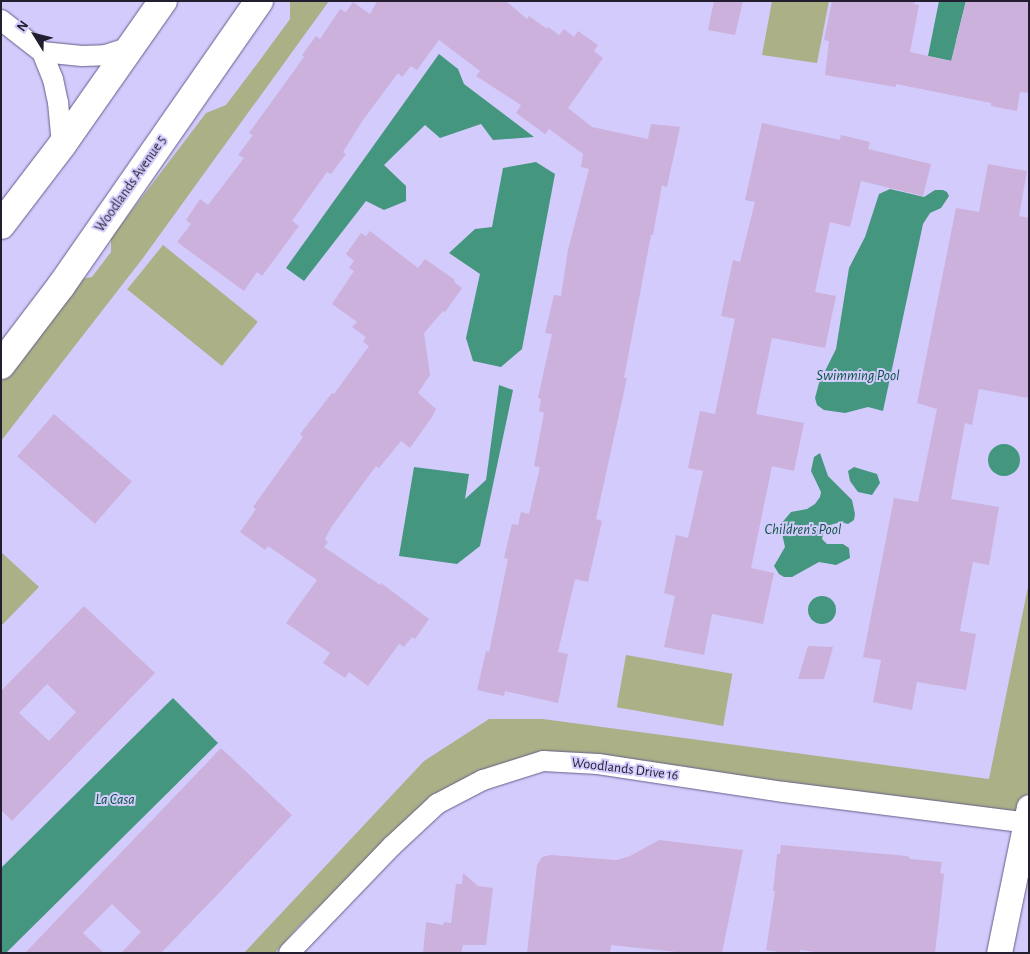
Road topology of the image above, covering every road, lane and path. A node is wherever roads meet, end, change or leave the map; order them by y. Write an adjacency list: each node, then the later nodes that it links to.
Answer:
1 (164, 1): 4 (main road)
2 (259, 1): 8 (main road, Woodlands Avenue 5)
3 (1, 20): 5 (street)
4 (131, 47): 5 (street); 6 (main road)
5 (42, 52): 6 (street)
6 (62, 145): 7 (main road)
7 (1, 224)
8 (1, 366)
9 (1028, 818): 10 (street, Woodlands Drive 16); 11 (street)
10 (289, 953)
11 (999, 953)

